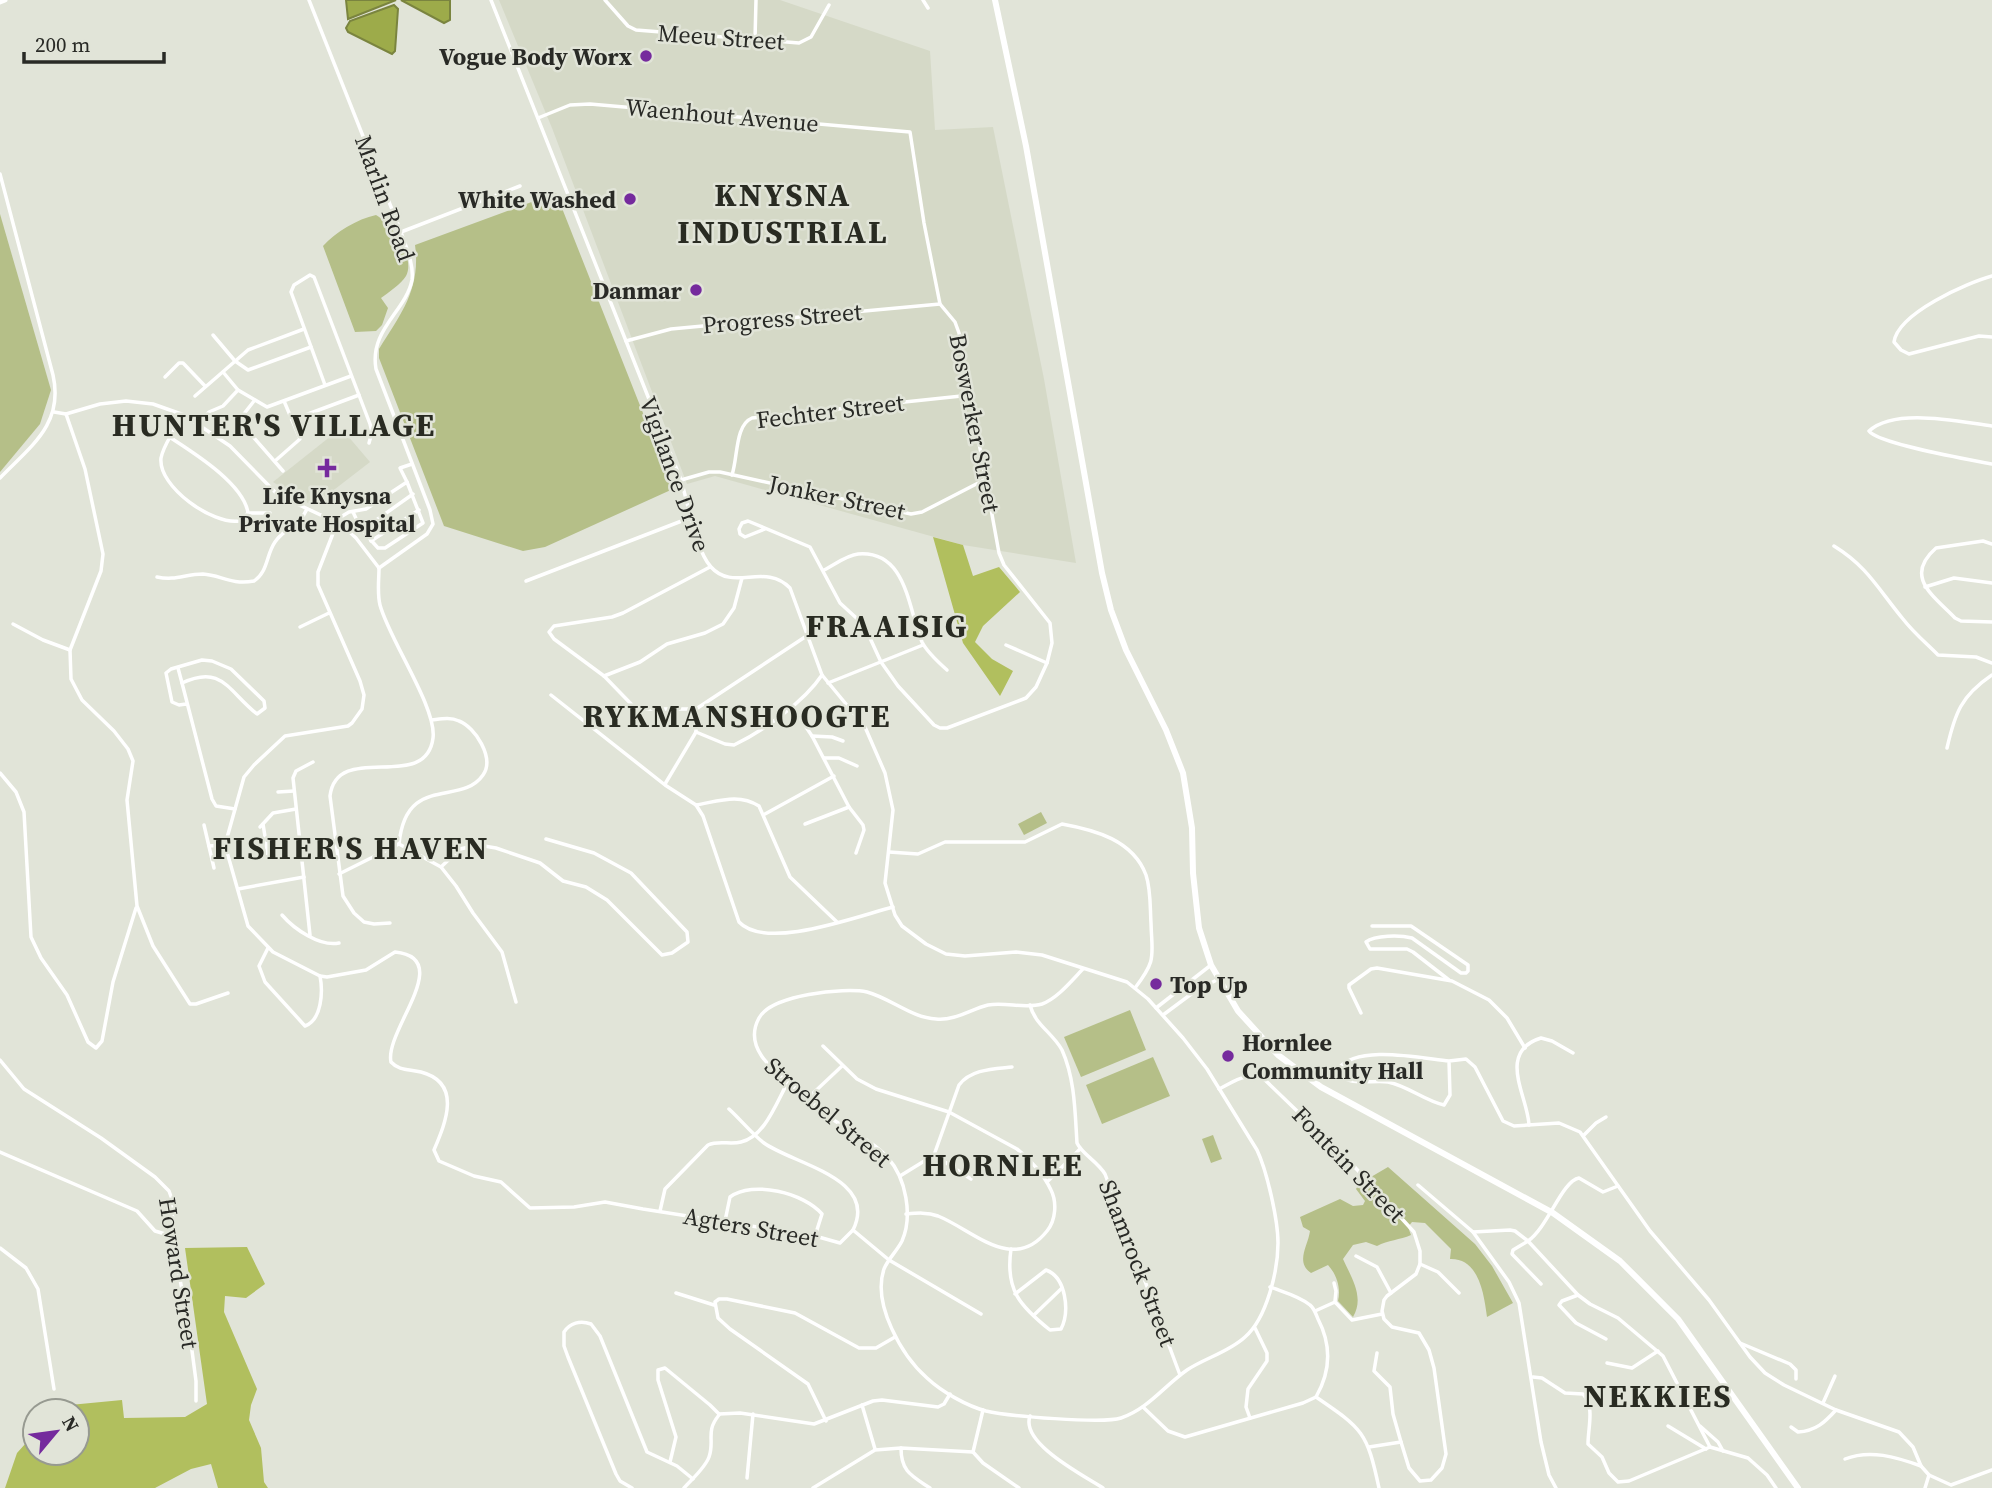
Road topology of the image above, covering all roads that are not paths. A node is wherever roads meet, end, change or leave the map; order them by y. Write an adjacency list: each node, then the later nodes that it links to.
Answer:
1 (309, 0): 14 (street, Marlin Road)
2 (491, 0): 10 (street, Vigilance Drive)
3 (604, 0): 9 (street, Meeu Street)
4 (756, 0): 9 (street)
5 (923, 0): 8 (street)
6 (995, 0): 135 (highway)
7 (829, 5): 9 (street, Meeu Street)
8 (928, 8)
9 (755, 39)
10 (538, 118): 11 (street, Waenhout Avenue); 20 (street, Vigilance Drive)
11 (909, 132): 16 (street, Boswerker Street)
12 (0, 174): 34 (street)
13 (520, 186): 14 (street)
14 (401, 232): 43 (street, Marlin Road)
15 (1992, 276): 19 (street)
16 (940, 304): 20 (street, Progress Street); 30 (street, Boswerker Street)
17 (304, 329): 21 (street); 22 (street); 24 (street)
18 (213, 335): 22 (street)
19 (1992, 337)
20 (626, 341): 49 (street, Vigilance Drive)
21 (311, 347): 22 (street); 26 (street)
22 (235, 361): 23 (street)
23 (223, 372): 27 (street); 28 (street)
24 (351, 376): 26 (street); 29 (street)
25 (166, 377): 27 (street)
26 (325, 385): 33 (street)
27 (205, 386): 31 (street)
28 (238, 390): 32 (street); 38 (street)
29 (359, 395): 37 (street); 41 (street)
30 (971, 395): 46 (street, Fechter Street); 48 (street, Boswerker Street)
31 (195, 396)
32 (254, 401): 33 (street); 42 (street)
33 (284, 401): 37 (street)
34 (54, 412): 35 (street); 47 (street)
35 (66, 414): 36 (street); 79 (street)
36 (184, 415): 38 (street); 40 (street)
37 (292, 420): 42 (street)
38 (198, 423): 52 (street)
39 (1992, 426): 44 (street)
40 (171, 438): 55 (street); 55 (street)
41 (369, 443)
42 (275, 461): 45 (street)
43 (412, 464): 50 (street); 65 (street, Marlin Road)
44 (1992, 464)
45 (284, 471)
46 (732, 475): 48 (street, Jonker Street); 49 (street, Jonker Street)
47 (0, 478)
48 (986, 479): 81 (street, Boswerker Street)
49 (681, 481): 57 (street, Vigilance Drive)
50 (407, 482): 51 (street); 54 (street)
51 (413, 494): 53 (street); 59 (street)
52 (307, 509): 58 (street); 67 (street)
53 (419, 510): 61 (street); 61 (street)
54 (353, 512): 58 (street); 59 (street)
55 (248, 513): 56 (street)
56 (270, 513)
57 (692, 517): 64 (street, Vigilance Drive); 69 (street)
58 (336, 522): 65 (street); 72 (street)
59 (361, 529): 61 (street)
60 (765, 529): 60 (street); 66 (street)
61 (370, 542)
62 (1992, 544): 71 (street)
63 (1834, 546): 82 (street)
64 (710, 567): 68 (street, Vigilance Drive); 86 (street)
65 (379, 568): 94 (street)
66 (824, 570): 77 (street); 80 (street)
67 (157, 577)
68 (742, 578): 76 (street, Vigilance Drive); 86 (street)
69 (526, 581)
70 (1992, 583): 71 (street)
71 (1925, 587): 73 (street)
72 (329, 613): 75 (street); 109 (street)
73 (1992, 622)
74 (13, 624): 79 (street)
75 (300, 627)
76 (808, 635): 87 (street, Vigilance Drive); 93 (street)
77 (923, 645): 80 (street); 84 (street)
78 (1006, 645): 81 (street)
79 (71, 650): 126 (street)
80 (881, 662): 81 (street); 89 (street)
81 (1048, 663)
82 (1992, 663)
83 (178, 667): 88 (street); 88 (street); 91 (street)
84 (947, 670)
85 (1992, 675): 98 (street)
86 (604, 676): 93 (street)
87 (822, 676): 89 (street, Vigilance Drive); 92 (street)
88 (181, 683): 91 (street)
89 (828, 683): 118 (street, Vigilance Drive)
90 (551, 695): 104 (street)
91 (187, 704): 109 (street)
92 (792, 706): 95 (street); 96 (street)
93 (696, 709): 95 (street)
94 (432, 720): 115 (street); 123 (street)
95 (696, 732): 104 (street)
96 (812, 736): 97 (street); 99 (street)
97 (843, 741)
98 (1947, 748)
99 (824, 758): 101 (street); 103 (street)
100 (313, 762): 105 (street)
101 (856, 766)
102 (0, 774): 126 (street)
103 (834, 776): 108 (street); 111 (street)
104 (665, 785): 107 (street)
105 (294, 791): 106 (street); 110 (street)
106 (278, 792)
107 (696, 805): 111 (street); 129 (street)
108 (849, 807): 112 (street); 119 (street)
109 (236, 809): 116 (street)
110 (296, 809): 120 (street); 124 (street)
111 (765, 814): 129 (street)
112 (805, 824)
113 (204, 825): 117 (street)
114 (546, 839): 121 (street)
115 (399, 844): 121 (street); 123 (street)
116 (225, 845): 117 (street); 125 (street)
117 (209, 846): 122 (street)
118 (889, 852): 127 (street, Vigilance Drive); 140 (street)
119 (856, 853)
120 (268, 855)
121 (441, 867): 142 (street)
122 (214, 868)
123 (340, 874): 130 (street)
124 (305, 877): 125 (street); 132 (street)
125 (238, 889): 134 (street)
126 (137, 906): 141 (street)
127 (892, 907): 129 (street); 136 (street, Vigilance Drive)
128 (282, 915): 132 (street)
129 (837, 922)
130 (390, 923)
131 (1372, 926): 139 (street)
132 (310, 935): 133 (street)
133 (339, 943)
134 (268, 948): 137 (street); 137 (street)
135 (1212, 965): 138 (highway); 144 (street)
136 (1083, 969): 140 (street, Vigilance Drive); 143 (street, Stroebel Street)
137 (320, 976): 171 (street, Agters Street)
138 (1219, 979): 146 (street); 172 (highway)
139 (1449, 980): 145 (street); 148 (street)
140 (1135, 988): 144 (street, Vigilance Drive)
141 (228, 993)
142 (516, 1002)
143 (1030, 1005): 154 (street, Stroebel Street); 163 (street)
144 (1156, 1008): 146 (street, Vigilance Drive)
145 (1361, 1013)
146 (1163, 1015): 155 (street, Vigilance Drive)
147 (823, 1046): 152 (street)
148 (1525, 1048): 149 (street); 160 (street)
149 (1573, 1052)
150 (0, 1060): 177 (street, Howard Street)
151 (1449, 1061): 151 (street); 160 (street)
152 (842, 1066): 156 (street); 158 (street)
153 (1012, 1067): 158 (street)
154 (788, 1082): 156 (street, Stroebel Street); 161 (street)
155 (1219, 1089): 184 (street, Fontein Street); 187 (street, Vigilance Drive)
156 (808, 1098): 166 (street, Stroebel Street)
157 (729, 1109): 161 (street)
158 (949, 1112): 165 (street); 168 (street)
159 (1606, 1117): 162 (street)
160 (1530, 1125): 162 (street)
161 (755, 1135): 171 (street); 175 (street)
162 (1584, 1136): 170 (street)
163 (1080, 1149): 168 (street); 207 (street, Shamrock Street)
164 (0, 1152): 177 (street)
165 (934, 1155): 166 (street); 167 (street)
166 (900, 1176): 173 (street, Stroebel Street)
167 (971, 1179)
168 (1046, 1182): 181 (street)
169 (1418, 1185): 176 (street)
170 (1618, 1186): 172 (street); 203 (street)
171 (660, 1211): 174 (street, Agters Street)
172 (1553, 1213): 179 (street); 251 (highway)
173 (906, 1214): 181 (street); 183 (street, Stroebel Street)
174 (725, 1222): 178 (street, Agters Street); 178 (street)
175 (853, 1230): 178 (street, Agters Street); 183 (street)
176 (1473, 1232): 179 (street); 209 (street)
177 (172, 1236): 214 (street, Howard Street)
178 (815, 1236)
179 (1528, 1241): 186 (street); 193 (street)
180 (0, 1248): 211 (street)
181 (1012, 1249): 192 (street)
182 (1356, 1256): 190 (street)
183 (889, 1260): 197 (street); 201 (street, Stroebel Street)
184 (1420, 1264): 190 (street); 191 (street)
185 (1334, 1283): 194 (street)
186 (1541, 1284)
187 (1270, 1287): 196 (street); 200 (street, Vigilance Drive)
188 (1062, 1288): 192 (street); 199 (street); 199 (street)
189 (676, 1293): 195 (street)
190 (1391, 1293): 198 (street)
191 (1459, 1293)
192 (1015, 1294): 199 (street)
193 (1578, 1295): 202 (street); 204 (street)
194 (1335, 1301): 196 (street); 198 (street)
195 (714, 1305): 201 (street); 224 (street)
196 (1315, 1311): 213 (street)
197 (981, 1314)
198 (1382, 1314): 228 (street)
199 (1034, 1315)
200 (1254, 1327): 207 (street, Stroebel Street); 223 (street)
201 (896, 1336): 212 (street, Stroebel Street)
202 (1606, 1339)
203 (1739, 1342): 210 (street); 215 (street)
204 (1658, 1351): 206 (street); 225 (street)
205 (1377, 1353): 228 (street)
206 (1607, 1363)
207 (1180, 1375): 217 (street, Stroebel Street)
208 (1835, 1376): 215 (street)
209 (1533, 1377): 231 (street); 249 (street)
210 (1796, 1379)
211 (54, 1390)
212 (950, 1394): 216 (street); 219 (street, Stroebel Street)
213 (1316, 1397): 223 (street); 229 (street)
214 (196, 1401)
215 (1823, 1404): 218 (street)
216 (862, 1405): 224 (street); 232 (street)
217 (1143, 1407): 222 (street, Stroebel Street); 223 (street)
218 (1836, 1409): 227 (street); 237 (street)
219 (983, 1410): 222 (street, Stroebel Street); 234 (street)
220 (719, 1414): 221 (street); 236 (street); 241 (street)
221 (753, 1414): 224 (street); 240 (street)
222 (1030, 1415): 247 (street)
223 (1250, 1418)
224 (826, 1421)
225 (1698, 1425): 231 (street); 233 (street)
226 (1668, 1426): 231 (street)
227 (1791, 1427)
228 (1401, 1442): 229 (street)
229 (1369, 1447): 248 (street)
230 (901, 1448): 232 (street); 234 (street); 245 (street)
231 (1708, 1448): 233 (street)
232 (875, 1450): 244 (street)
233 (1724, 1451): 250 (street)
234 (973, 1452): 246 (street)
235 (1844, 1459): 237 (street)
236 (670, 1462): 241 (street); 242 (street)
237 (1921, 1466): 239 (street)
238 (1992, 1470): 239 (street)
239 (1929, 1475): 252 (street)
240 (747, 1478)
241 (693, 1479): 243 (street)
242 (632, 1488)
243 (684, 1488)
244 (813, 1488)
245 (930, 1488)
246 (1019, 1488)
247 (1103, 1488)
248 (1379, 1488)
249 (1556, 1488)
250 (1776, 1488)
251 (1798, 1488)
252 (1925, 1488)

